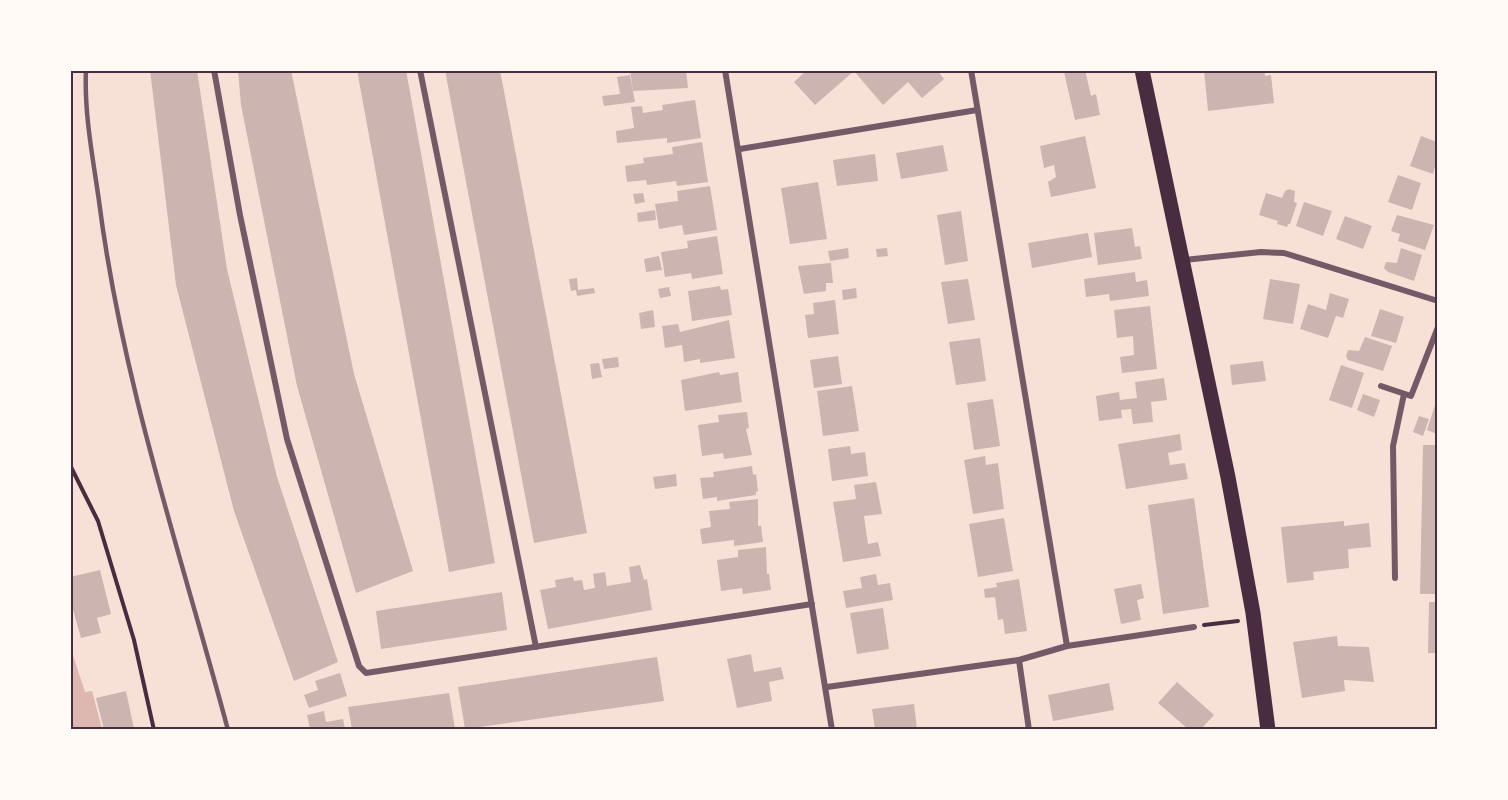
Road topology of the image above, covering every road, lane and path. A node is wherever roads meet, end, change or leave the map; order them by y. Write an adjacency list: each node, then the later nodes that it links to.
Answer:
1 (86, 70): 25 (lane)
2 (214, 70): 21 (street)
3 (420, 70): 21 (street)
4 (725, 70): 8 (street)
5 (971, 70): 7 (street)
6 (1142, 70): 9 (main road)
7 (977, 110): 8 (street); 20 (street)
8 (740, 149): 16 (street)
9 (1180, 261): 10 (street); 28 (main road)
10 (1437, 301)
11 (1437, 327): 13 (street)
12 (1381, 386): 13 (street)
13 (1404, 394): 15 (street)
14 (70, 465): 24 (path)
15 (1395, 578)
16 (812, 604): 21 (street); 23 (street)
17 (1234, 621): 18 (path)
18 (1211, 624)
19 (1194, 627): 20 (street)
20 (1067, 646): 22 (street)
21 (536, 647)
22 (1019, 660): 23 (street); 27 (street)
23 (827, 687): 26 (street)
24 (154, 729)
25 (228, 729)
26 (832, 729)
27 (1029, 729)
28 (1268, 729)

